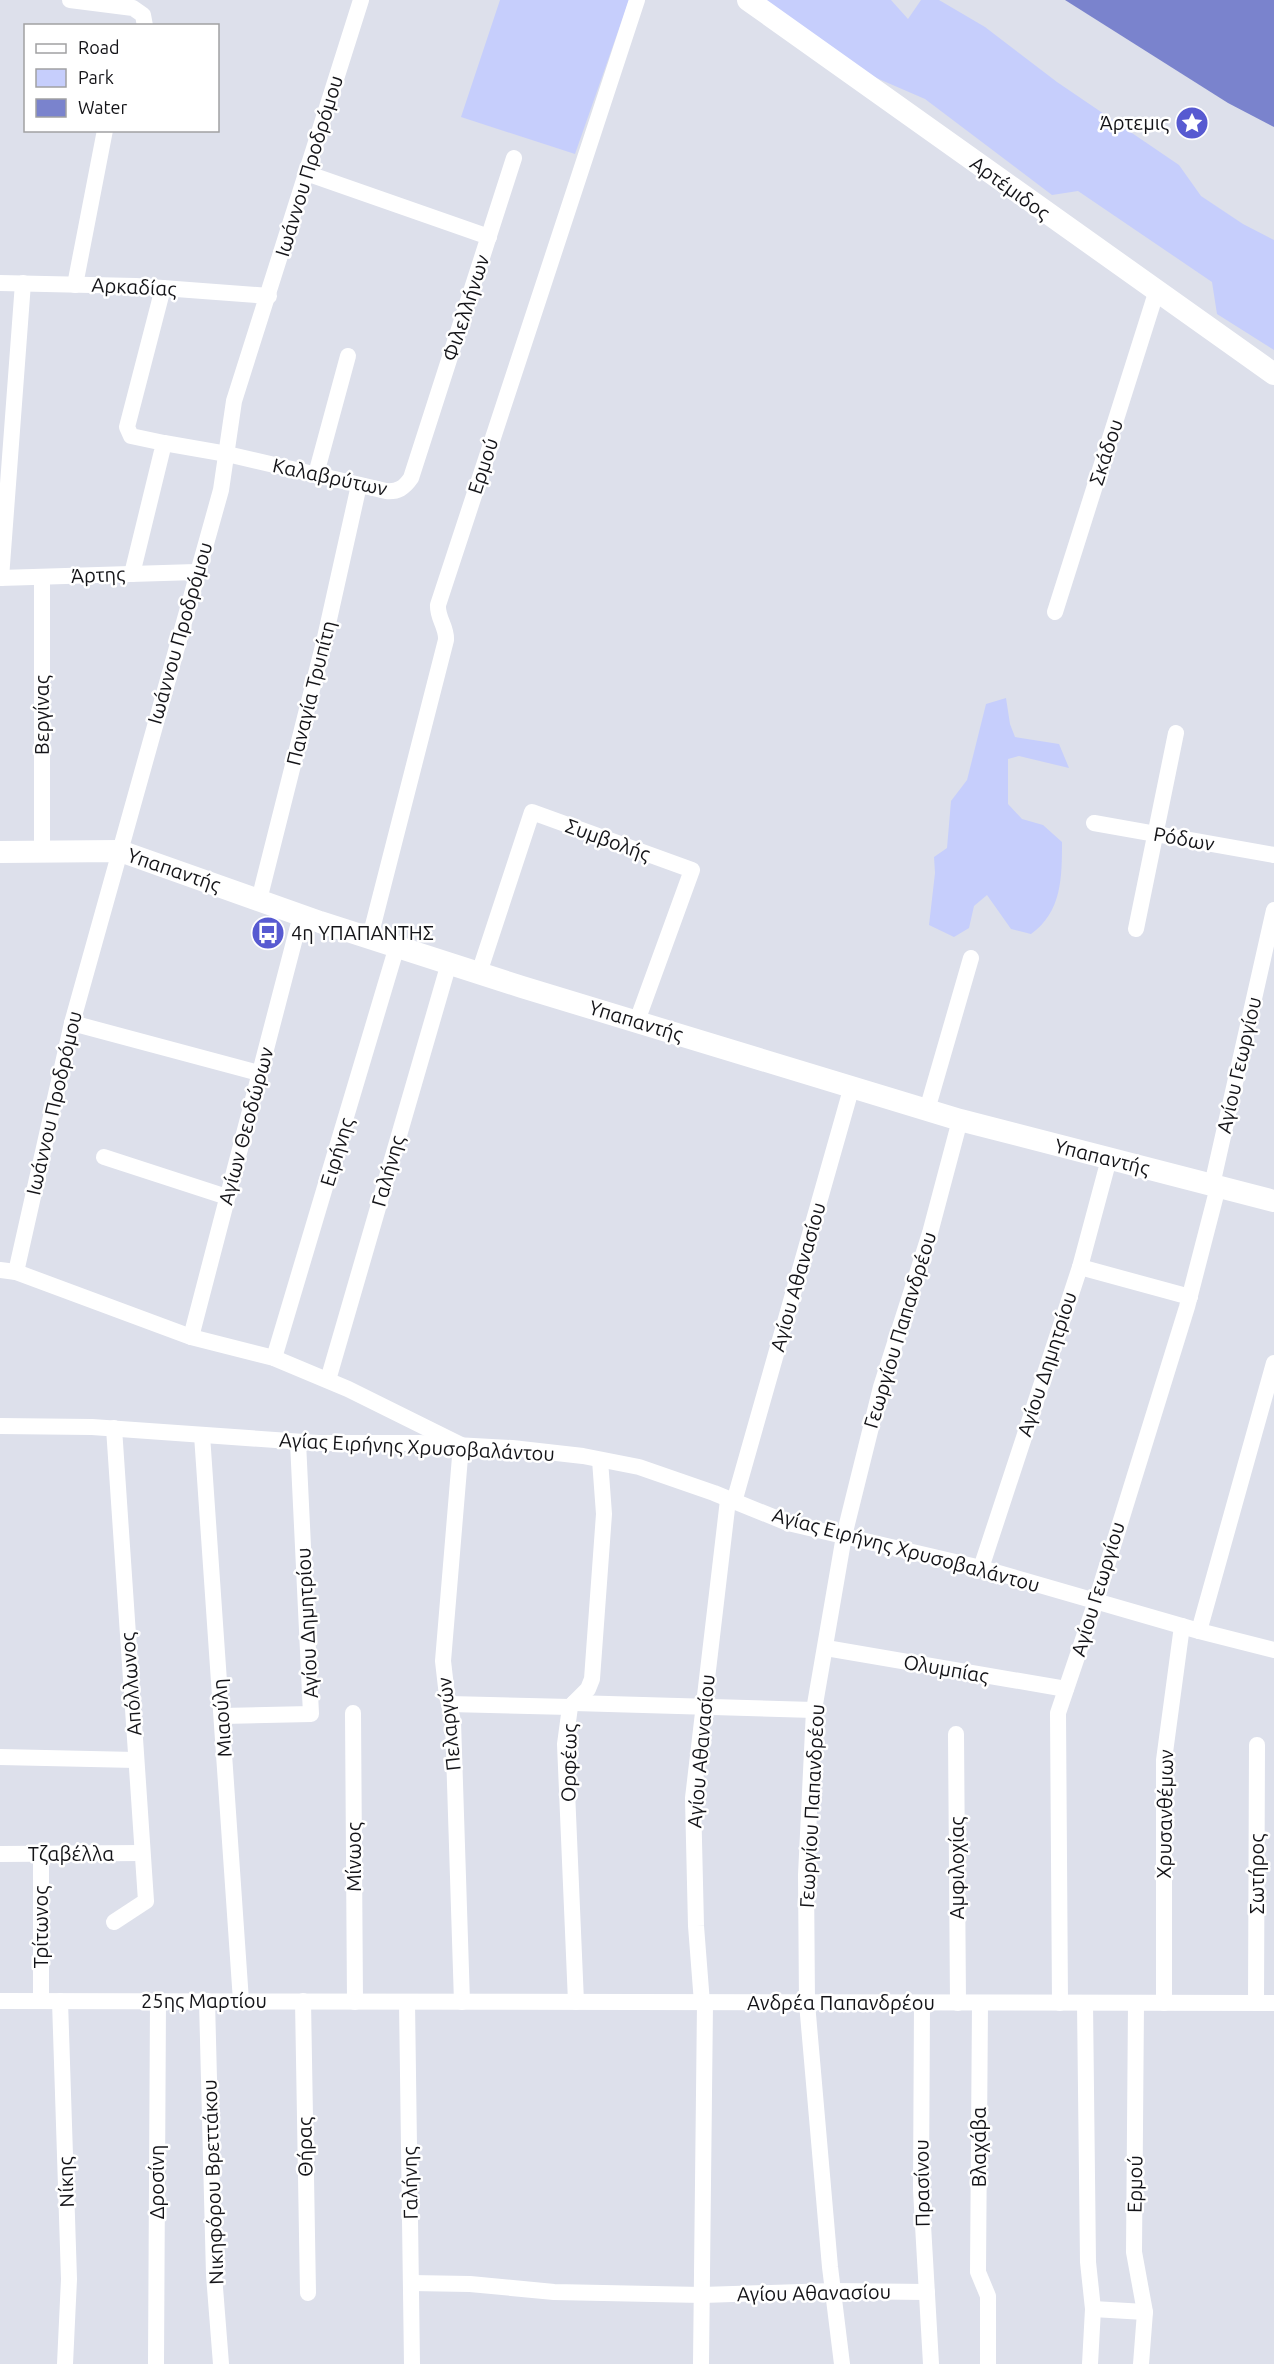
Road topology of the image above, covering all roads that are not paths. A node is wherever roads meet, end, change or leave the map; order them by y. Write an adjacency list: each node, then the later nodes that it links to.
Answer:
1 (70, 0): 5 (street)
2 (361, 0): 8 (street, Ιωάννου Προδρόμου)
3 (637, 0): 39 (street, Ερμού)
4 (748, 0): 14 (street, Αρτέμιδος)
5 (145, 24)
6 (105, 132): 12 (street)
7 (514, 159): 9 (street)
8 (306, 173): 9 (street, Φιλελλήνων); 15 (street, Ιωάννου Προδρόμου)
9 (489, 237): 20 (street, Φιλελλήνων)
10 (0, 283): 11 (street, Αρκαδίας)
11 (23, 284): 12 (street, Αρκαδίας); 25 (street)
12 (75, 285): 13 (street, Αρκαδίας)
13 (163, 288): 15 (street, Αρκαδίας); 18 (street, Καλαβρύτων)
14 (1156, 293): 17 (street, Αρτέμιδος); 27 (street, Σκάδου)
15 (269, 296): 19 (street, Ιωάννου Προδρόμου)
16 (348, 356): 21 (street)
17 (1274, 374)
18 (164, 443): 19 (street, Καλαβρύτων); 24 (street)
19 (227, 454): 21 (street, Καλαβρύτων); 23 (street, Ιωάννου Προδρόμου)
20 (415, 461): 22 (street, Καλαβρύτων)
21 (316, 474): 22 (street, Καλαβρύτων)
22 (359, 486): 35 (street, Παναγία Τρυπίτη)
23 (196, 572): 24 (street, Άρτης); 31 (street, Ιωάννου Προδρόμου)
24 (132, 574): 26 (street, Άρτης)
25 (0, 578): 26 (street, Άρτης)
26 (42, 578): 33 (street, Βεργίνας)
27 (1055, 612)
28 (1176, 733): 30 (street)
29 (1094, 823): 30 (street, Ρόδων)
30 (1156, 834): 34 (street, Ρόδων); 38 (street)
31 (120, 851): 33 (street, Υπαπαντής); 35 (street, Υπαπαντής); 45 (street, Ιωάννου Προδρόμου)
32 (0, 852): 33 (street, Υπαπαντής)
33 (42, 852)
34 (1274, 855)
35 (259, 900): 37 (street, Υπαπαντής)
36 (1274, 910): 52 (street, Αγίου Γεωργίου)
37 (301, 915): 39 (street, Υπαπαντής); 46 (street, Αγίων Θεοδώρων)
38 (1136, 929)
39 (370, 937): 40 (street, Υπαπαντής)
40 (397, 946): 42 (street, Υπαπαντής); 59 (street, Ειρήνης)
41 (971, 958): 48 (street)
42 (448, 963): 43 (street, Υπαπαντής); 61 (street, Γαλήνης)
43 (479, 973): 44 (street, Υπαπαντής); 44 (street, Συμβολής)
44 (637, 1022): 47 (street, Υπαπαντής)
45 (72, 1023): 46 (street); 56 (street, Ιωάννου Προδρόμου)
46 (259, 1073): 53 (street, Αγίων Θεοδώρων)
47 (852, 1086): 48 (street, Υπαπαντής); 68 (street, Αγίου Αθανασίου)
48 (927, 1110): 49 (street, Υπαπαντής)
49 (960, 1120): 51 (street, Υπαπαντής); 69 (street, Γεωργίου Παπανδρέου)
50 (104, 1157): 53 (street)
51 (1109, 1159): 52 (street, Υπαπαντής); 55 (street, Αγίου Δημητρίου)
52 (1215, 1186): 54 (street, Υπαπαντής); 57 (street, Αγίου Γεωργίου)
53 (227, 1197): 58 (street, Αγίων Θεοδώρων)
54 (1274, 1201)
55 (1080, 1267): 57 (street); 70 (street, Αγίου Δημητρίου)
56 (8, 1271): 58 (street)
57 (1190, 1297): 71 (street, Αγίου Γεωργίου)
58 (191, 1337): 59 (street)
59 (274, 1358): 61 (street)
60 (1274, 1363): 73 (street)
61 (328, 1380): 66 (street)
62 (0, 1426): 63 (street, Αγίας Ειρήνης Χρυσοβαλάντου)
63 (114, 1428): 64 (street, Αγίας Ειρήνης Χρυσοβαλάντου); 86 (street, Απόλλωνος)
64 (202, 1435): 65 (street, Αγίας Ειρήνης Χρυσοβαλάντου); 82 (street, Μιαούλη)
65 (298, 1442): 66 (street, Αγίας Ειρήνης Χρυσοβαλάντου); 82 (street, Αγίου Δημητρίου)
66 (460, 1445): 67 (street, Αγίας Ειρήνης Χρυσοβαλάντου); 77 (street, Πελαργών)
67 (600, 1460): 68 (street, Αγίας Ειρήνης Χρυσοβαλάντου); 78 (street, Ορφέως)
68 (731, 1501): 69 (street, Αγίας Ειρήνης Χρυσοβαλάντου); 79 (street, Αγίου Αθανασίου)
69 (844, 1536): 70 (street, Αγίας Ειρήνης Χρυσοβαλάντου); 74 (street, Γεωργίου Παπανδρέου)
70 (981, 1568): 71 (street, Αγίας Ειρήνης Χρυσοβαλάντου)
71 (1096, 1601): 72 (street, Αγίας Ειρήνης Χρυσοβαλάντου); 76 (street, Αγίου Γεωργίου)
72 (1182, 1626): 73 (street, Αγίας Ειρήνης Χρυσοβαλάντου); 110 (street, Χρυσανθέμων)
73 (1199, 1631): 75 (street, Αγίας Ειρήνης Χρυσοβαλάντου)
74 (826, 1648): 76 (street, Ολυμπίας); 80 (street, Γεωργίου Παπανδρέου)
75 (1274, 1650)
76 (1066, 1689): 107 (street, Αγίου Γεωργίου)
77 (449, 1704): 78 (street); 100 (street, Πελαργών)
78 (572, 1705): 79 (street); 101 (street, Ορφέως)
79 (704, 1708): 80 (street); 102 (street, Αγίου Αθανασίου)
80 (814, 1710): 103 (street, Γεωργίου Παπανδρέου)
81 (353, 1713): 98 (street, Μίνωος)
82 (222, 1716): 96 (street, Μιαούλη)
83 (956, 1734): 105 (street, Αμφιλοχίας)
84 (1257, 1744): 111 (street, Σωτήρος)
85 (0, 1757): 86 (street)
86 (136, 1760): 87 (street, Απόλλωνος)
87 (142, 1853): 89 (street, Τζαβέλλα); 90 (street, Απόλλωνος)
88 (0, 1854): 89 (street, Τζαβέλλα)
89 (41, 1854): 93 (street, Τρίτωνος)
90 (114, 1922)
91 (158, 2000): 94 (street, 25ης Μαρτίου); 95 (street, 25ης Μαρτίου); 121 (street, Δροσίνη)
92 (0, 2001): 93 (street, 25ης Μαρτίου)
93 (41, 2001): 94 (street, 25ης Μαρτίου)
94 (60, 2001): 120 (street, Νίκης)
95 (207, 2001): 96 (street, 25ης Μαρτίου); 122 (street, Νικηφόρου Βρεττάκου)
96 (241, 2001): 97 (street, 25ης Μαρτίου)
97 (303, 2001): 98 (street, 25ης Μαρτίου); 116 (street, Θήρας)
98 (355, 2002): 99 (street, 25ης Μαρτίου)
99 (407, 2002): 100 (street, Ανδρέα Παπανδρέου); 113 (street, Γαλήνης)
100 (462, 2002): 101 (street, Ανδρέα Παπανδρέου)
101 (576, 2002): 102 (street, Ανδρέα Παπανδρέου)
102 (704, 2003): 103 (street, Ανδρέα Παπανδρέου); 117 (street, Αγίου Αθανασίου)
103 (807, 2003): 104 (street, Ανδρέα Παπανδρέου); 114 (street, Γεωργίου Παπανδρέου)
104 (922, 2003): 105 (street, Ανδρέα Παπανδρέου); 115 (street, Πρασίνου)
105 (958, 2003): 106 (street, Ανδρέα Παπανδρέου)
106 (980, 2003): 107 (street, Ανδρέα Παπανδρέου); 127 (street, Βλαχάβα)
107 (1060, 2003): 108 (street, Ανδρέα Παπανδρέου)
108 (1085, 2003): 109 (street, Ανδρέα Παπανδρέου); 118 (street)
109 (1136, 2003): 110 (street, Ανδρέα Παπανδρέου); 119 (street, Ερμού)
110 (1164, 2003): 111 (street, Ανδρέα Παπανδρέου)
111 (1256, 2003): 112 (street, Ανδρέα Παπανδρέου)
112 (1274, 2003)
113 (411, 2283): 117 (street); 123 (street, Γαλήνης)
114 (833, 2291): 115 (street, Αγίου Αθανασίου); 117 (street, Αγίου Αθανασίου); 125 (street, Γεωργίου Παπανδρέου)
115 (927, 2292): 126 (street, Πρασίνου)
116 (308, 2293)
117 (702, 2295): 124 (street, Αγίου Αθανασίου)
118 (1093, 2309): 119 (street); 128 (street)
119 (1145, 2312): 129 (street, Ερμού)
120 (65, 2364)
121 (156, 2364)
122 (221, 2364)
123 (412, 2364)
124 (701, 2364)
125 (842, 2364)
126 (931, 2364)
127 (988, 2364)
128 (1090, 2364)
129 (1141, 2364)

